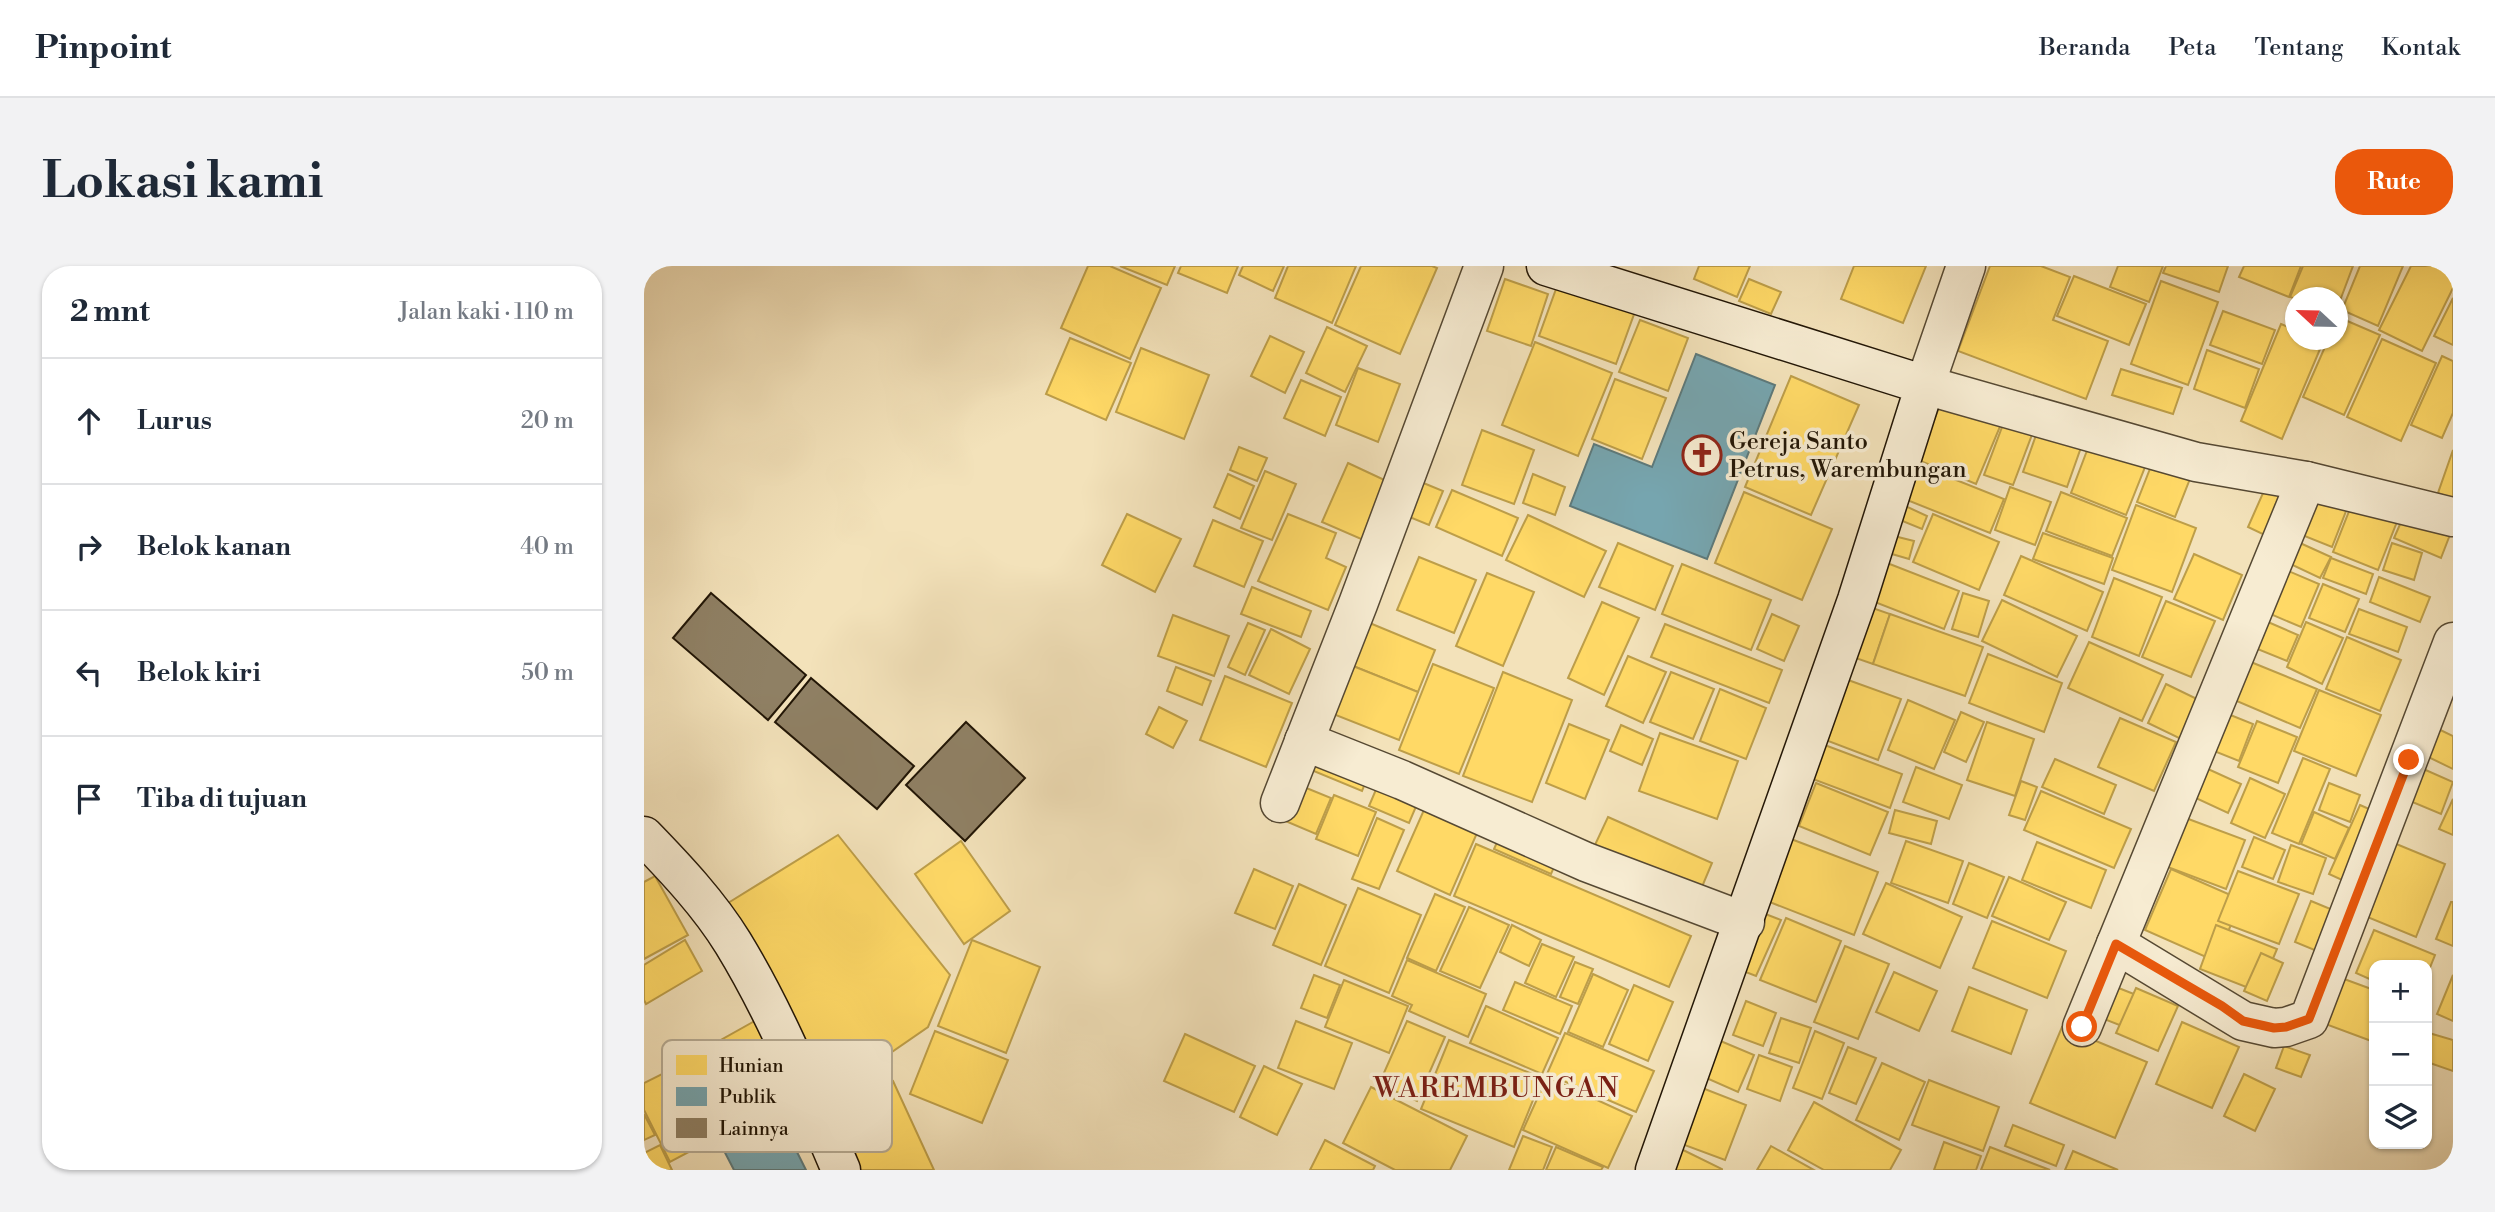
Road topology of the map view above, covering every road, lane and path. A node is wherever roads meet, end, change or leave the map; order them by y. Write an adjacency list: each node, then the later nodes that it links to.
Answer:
1 (1484, 266): 8 (street)
2 (1546, 266): 4 (street)
3 (1966, 266): 4 (street)
4 (1925, 384): 5 (street); 11 (street)
5 (2306, 481): 6 (street); 12 (street)
6 (2453, 517)
7 (2453, 642): 12 (street)
8 (1304, 741): 9 (street); 11 (street)
9 (1280, 803)
10 (644, 836): 14 (street)
11 (1745, 922): 17 (street)
12 (2116, 944): 13 (street)
13 (2082, 1027)
14 (784, 1040)
15 (833, 1152): 16 (street)
16 (841, 1170)
17 (1655, 1170)

